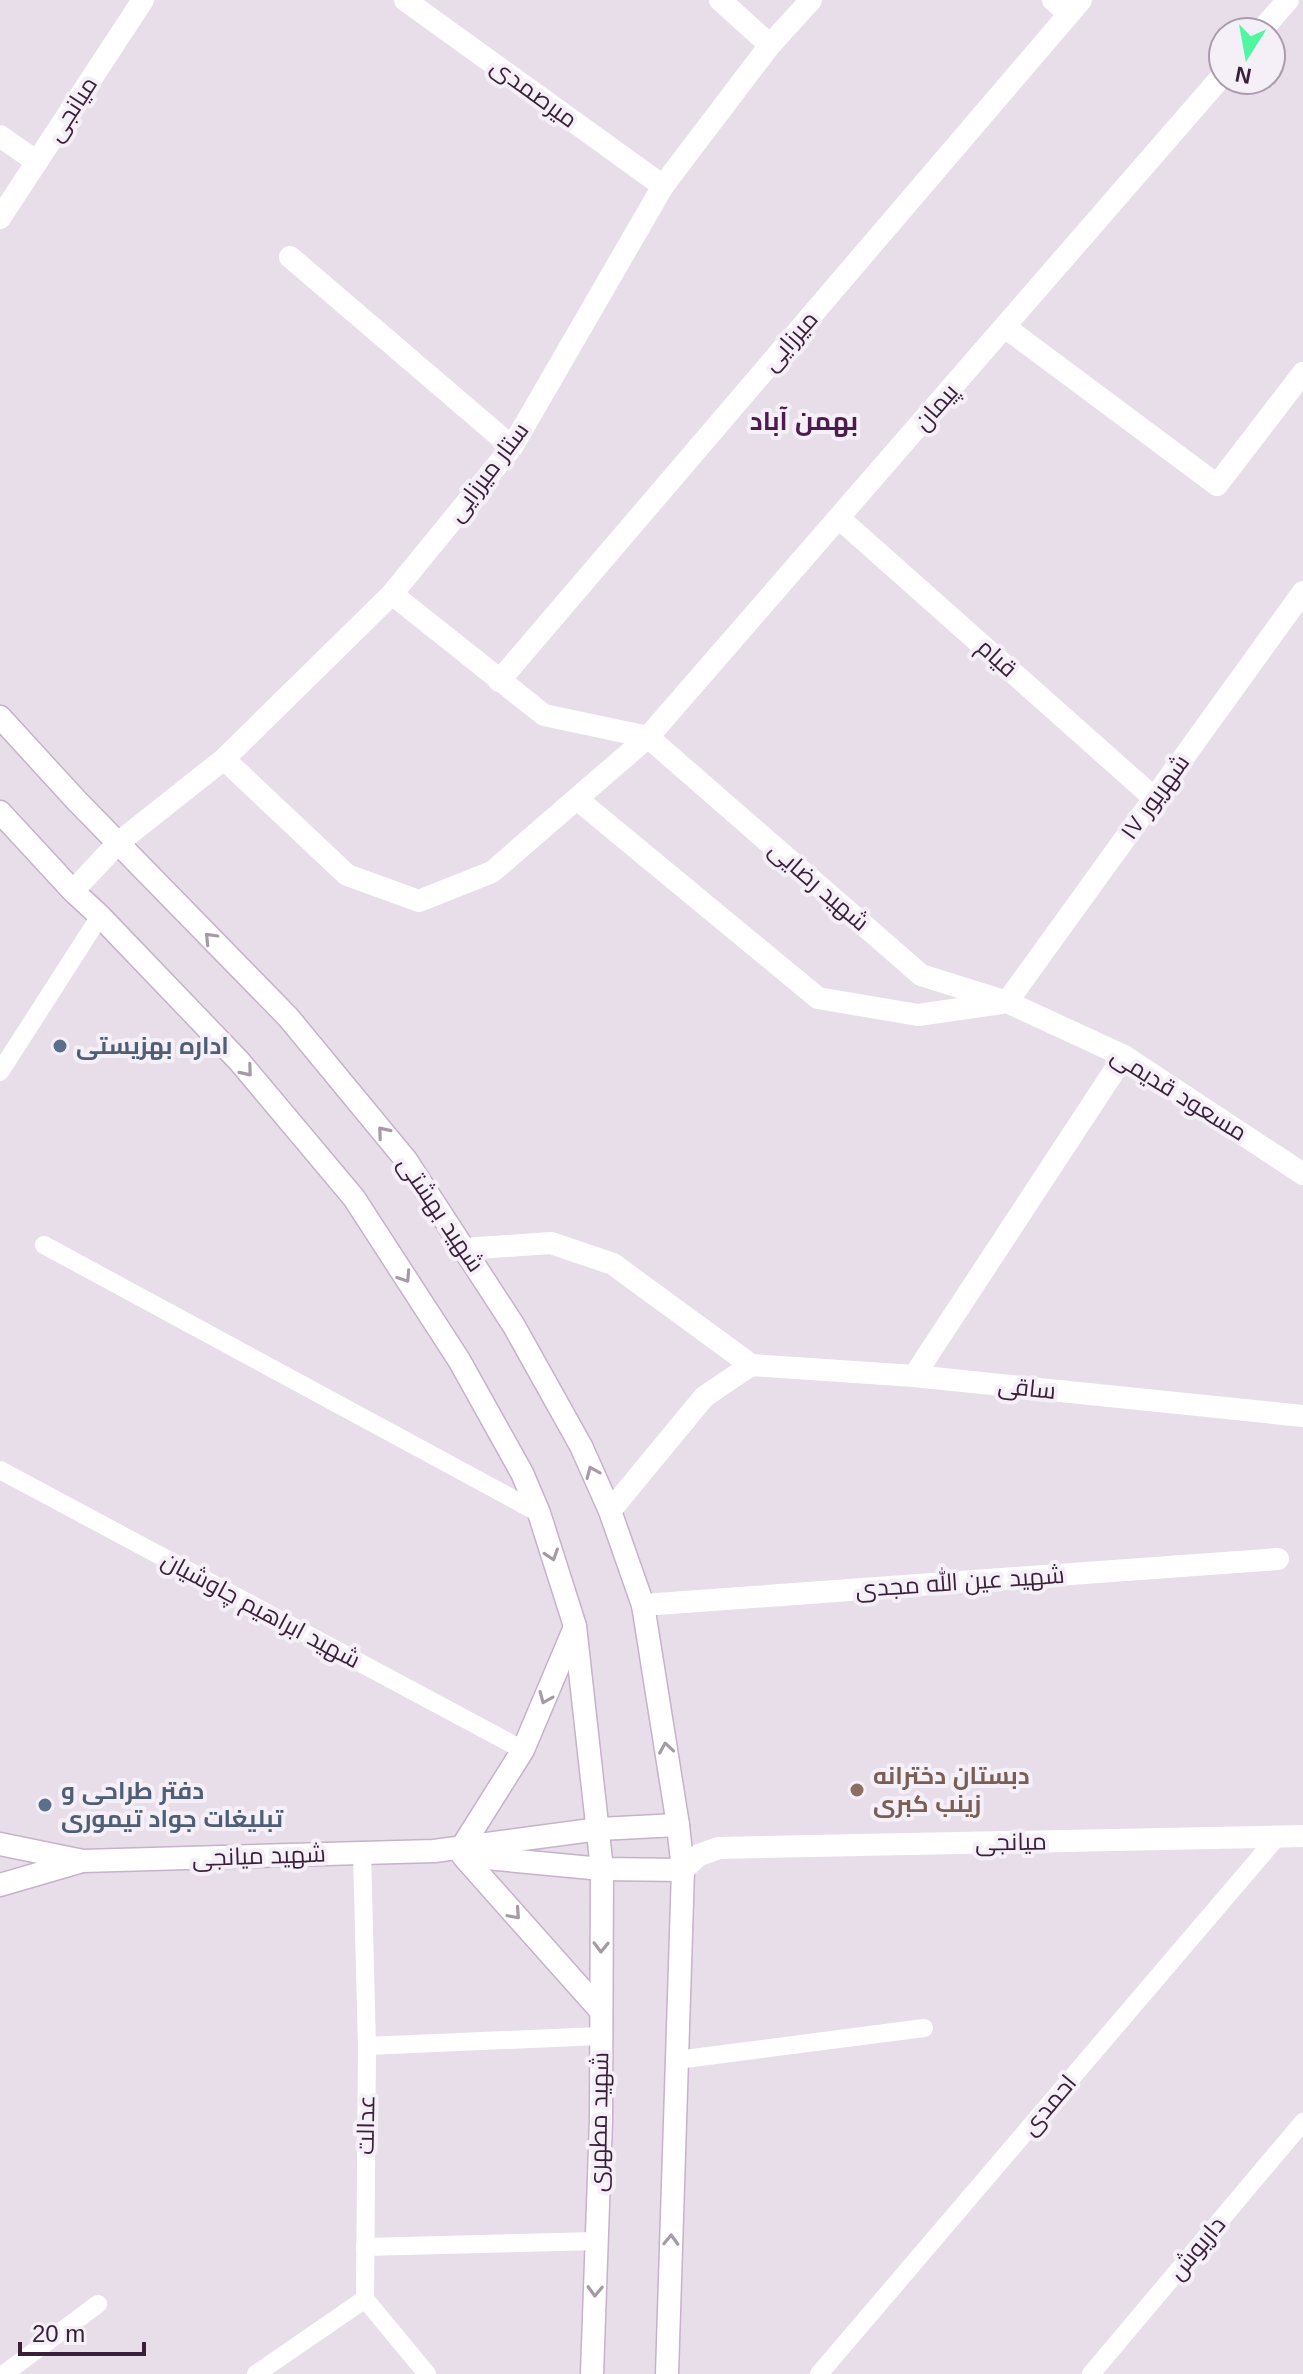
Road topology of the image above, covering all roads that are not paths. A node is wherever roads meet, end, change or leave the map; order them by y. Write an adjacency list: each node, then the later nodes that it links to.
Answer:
1 (143, 0): 11 (street, میانجی)
2 (405, 0): 12 (street, میرصمدی)
3 (720, 0): 8 (street)
4 (811, 0): 8 (street, ستار میرزایی)
5 (1288, 0): 7 (street)
6 (1068, 5): 21 (street, میرزایی)
7 (1274, 16)
8 (770, 45): 12 (street, ستار میرزایی)
9 (1207, 93): 15 (street, پیمان)
10 (0, 136): 11 (street)
11 (37, 162): 13 (street, میانجی)
12 (663, 186): 17 (street, ستار میرزایی)
13 (0, 218)
14 (290, 257): 17 (street)
15 (1005, 327): 16 (street); 18 (street, پیمان)
16 (1303, 373)
17 (512, 447): 20 (street, ستار میرزایی)
18 (840, 519): 23 (street, پیمان); 25 (street, قیام)
19 (1303, 593): 25 (street, ۱۷ شهریور)
20 (392, 594): 21 (street); 24 (street, ستار میرزایی)
21 (499, 681): 23 (street)
22 (0, 717): 28 (street, شهید بهشتی)
23 (648, 737): 26 (street, پیمان); 31 (street, شهید رضایی)
24 (224, 759): 26 (street, پیمان); 28 (street, ستار میرزایی)
25 (1154, 798): 31 (street, ۱۷ شهریور)
26 (577, 799): 31 (street)
27 (0, 812): 29 (street)
28 (118, 843): 29 (street, ستار میرزایی); 36 (street, شهید بهشتی, one-way to 28)
29 (73, 891): 30 (street)
30 (100, 916): 33 (lane); 42 (street, one-way to 42)
31 (1007, 1002): 32 (street, مسعود قدیمی)
32 (1124, 1056): 34 (street, مسعود قدیمی); 38 (street)
33 (0, 1072)
34 (1303, 1174)
35 (44, 1245): 42 (lane)
36 (464, 1249): 37 (street); 41 (street, شهید بهشتی, one-way to 36)
37 (751, 1365): 38 (street, ساقی); 41 (street)
38 (914, 1376): 39 (street, ساقی)
39 (1303, 1416)
40 (0, 1470): 46 (lane, شهید ابراهیم چاوشیان)
41 (610, 1511): 44 (street, شهید بهشتی)
42 (539, 1513): 45 (street, one-way to 45)
43 (1278, 1559): 44 (street, شهید عین الله مجدی)
44 (643, 1605): 47 (street, شهید بهشتی, one-way to 44)
45 (575, 1626): 46 (street, one-way to 46); 48 (street)
46 (523, 1750): 53 (street)
47 (678, 1825): 48 (street, شهید میانجی); 52 (street, میانجی); 57 (street, شهید بهشتی)
48 (599, 1829): 53 (street, شهید میانجی); 56 (street)
49 (1278, 1836): 50 (street, میانجی); 52 (street, میانجی); 74 (lane, احمدی)
50 (1303, 1836)
51 (0, 1844): 55 (street, شهید میانجی)
52 (719, 1848): 57 (street, میانجی)
53 (474, 1851): 54 (street, شهید میانجی); 56 (street, شهید میانجی); 59 (street, one-way to 59)
54 (362, 1853): 55 (street, شهید میانجی); 62 (lane, عدالت)
55 (83, 1861): 58 (street, شهید میانجی)
56 (602, 1869): 57 (street, شهید میانجی); 59 (street, شهید مطهری, one-way to 59)
57 (683, 1870): 63 (street)
58 (0, 1885)
59 (600, 2010): 61 (street, شهید مطهری)
60 (924, 2028): 63 (lane)
61 (600, 2036): 62 (lane); 65 (street, شهید مطهری)
62 (367, 2046): 66 (lane, عدالت)
63 (677, 2060): 73 (street, one-way to 63)
64 (1303, 2122): 75 (lane, داریوش)
65 (597, 2241): 66 (lane); 72 (street, شهید مطهری, one-way to 72)
66 (365, 2247): 67 (lane, عدالت)
67 (365, 2299): 70 (lane); 71 (lane)
68 (98, 2304): 69 (lane)
69 (4, 2374)
70 (256, 2374)
71 (427, 2374)
72 (592, 2374)
73 (667, 2374)
74 (819, 2374)
75 (1091, 2374)

